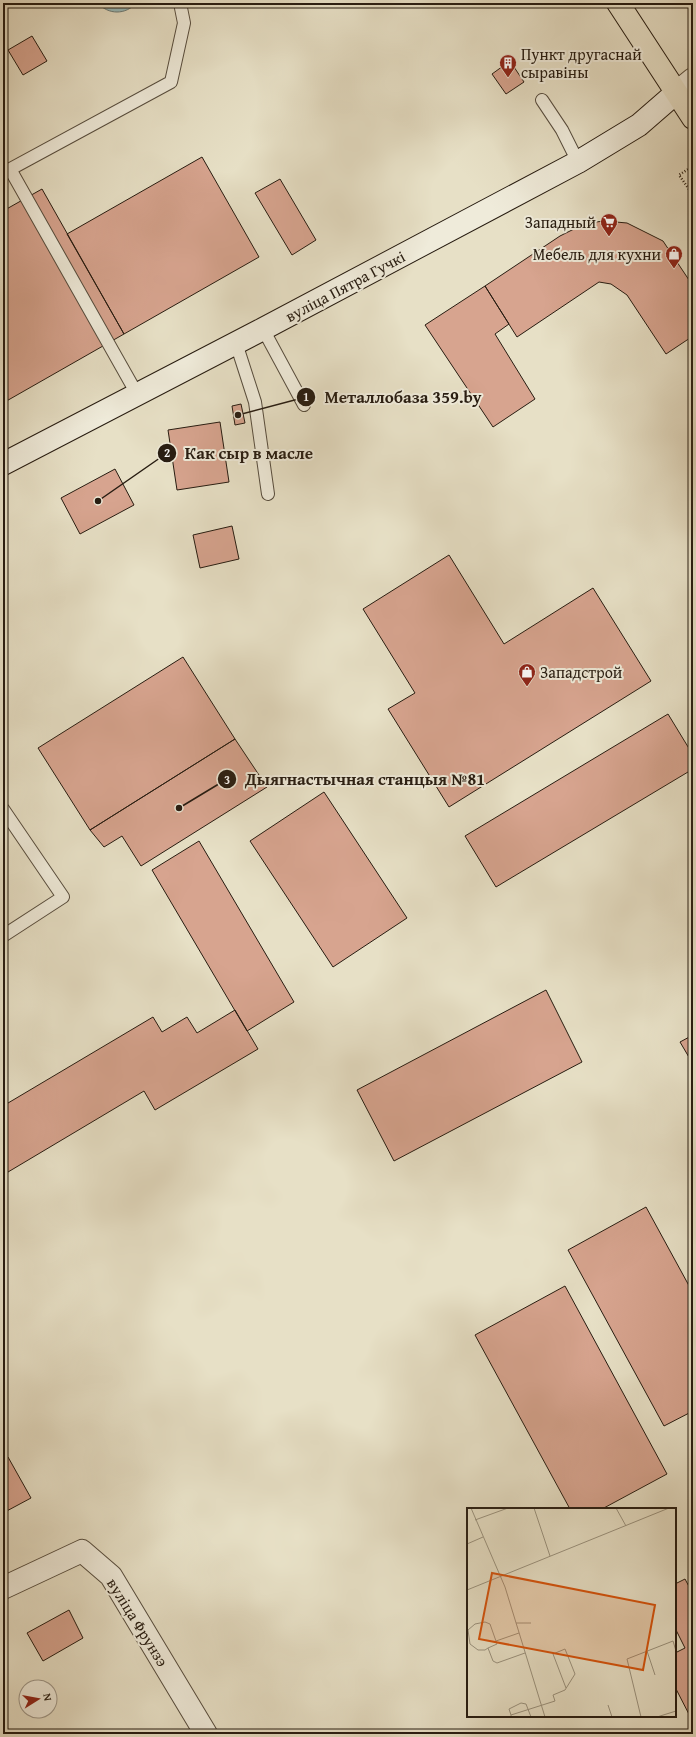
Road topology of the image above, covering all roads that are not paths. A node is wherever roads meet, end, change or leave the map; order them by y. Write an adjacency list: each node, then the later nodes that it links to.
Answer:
1 (180, 3): 7 (lane)
2 (618, 3): 3 (main road)
3 (685, 85): 5 (main road); 6 (street, вуліца Пятра Гучкі)
4 (542, 100): 6 (lane)
5 (693, 118)
6 (578, 162): 8 (street, вуліца Пятра Гучкі)
7 (7, 171): 10 (lane)
8 (263, 329): 9 (street, вуліца Пятра Гучкі); 11 (lane)
9 (236, 343): 10 (street, вуліца Пятра Гучкі); 13 (lane)
10 (136, 394): 12 (street, вуліца Пятра Гучкі)
11 (304, 405)
12 (3, 464)
13 (268, 494)
14 (3, 809): 15 (lane)
15 (3, 936)
16 (3, 1588): 17 (street, вуліца Фрунзэ)
17 (206, 1734)

